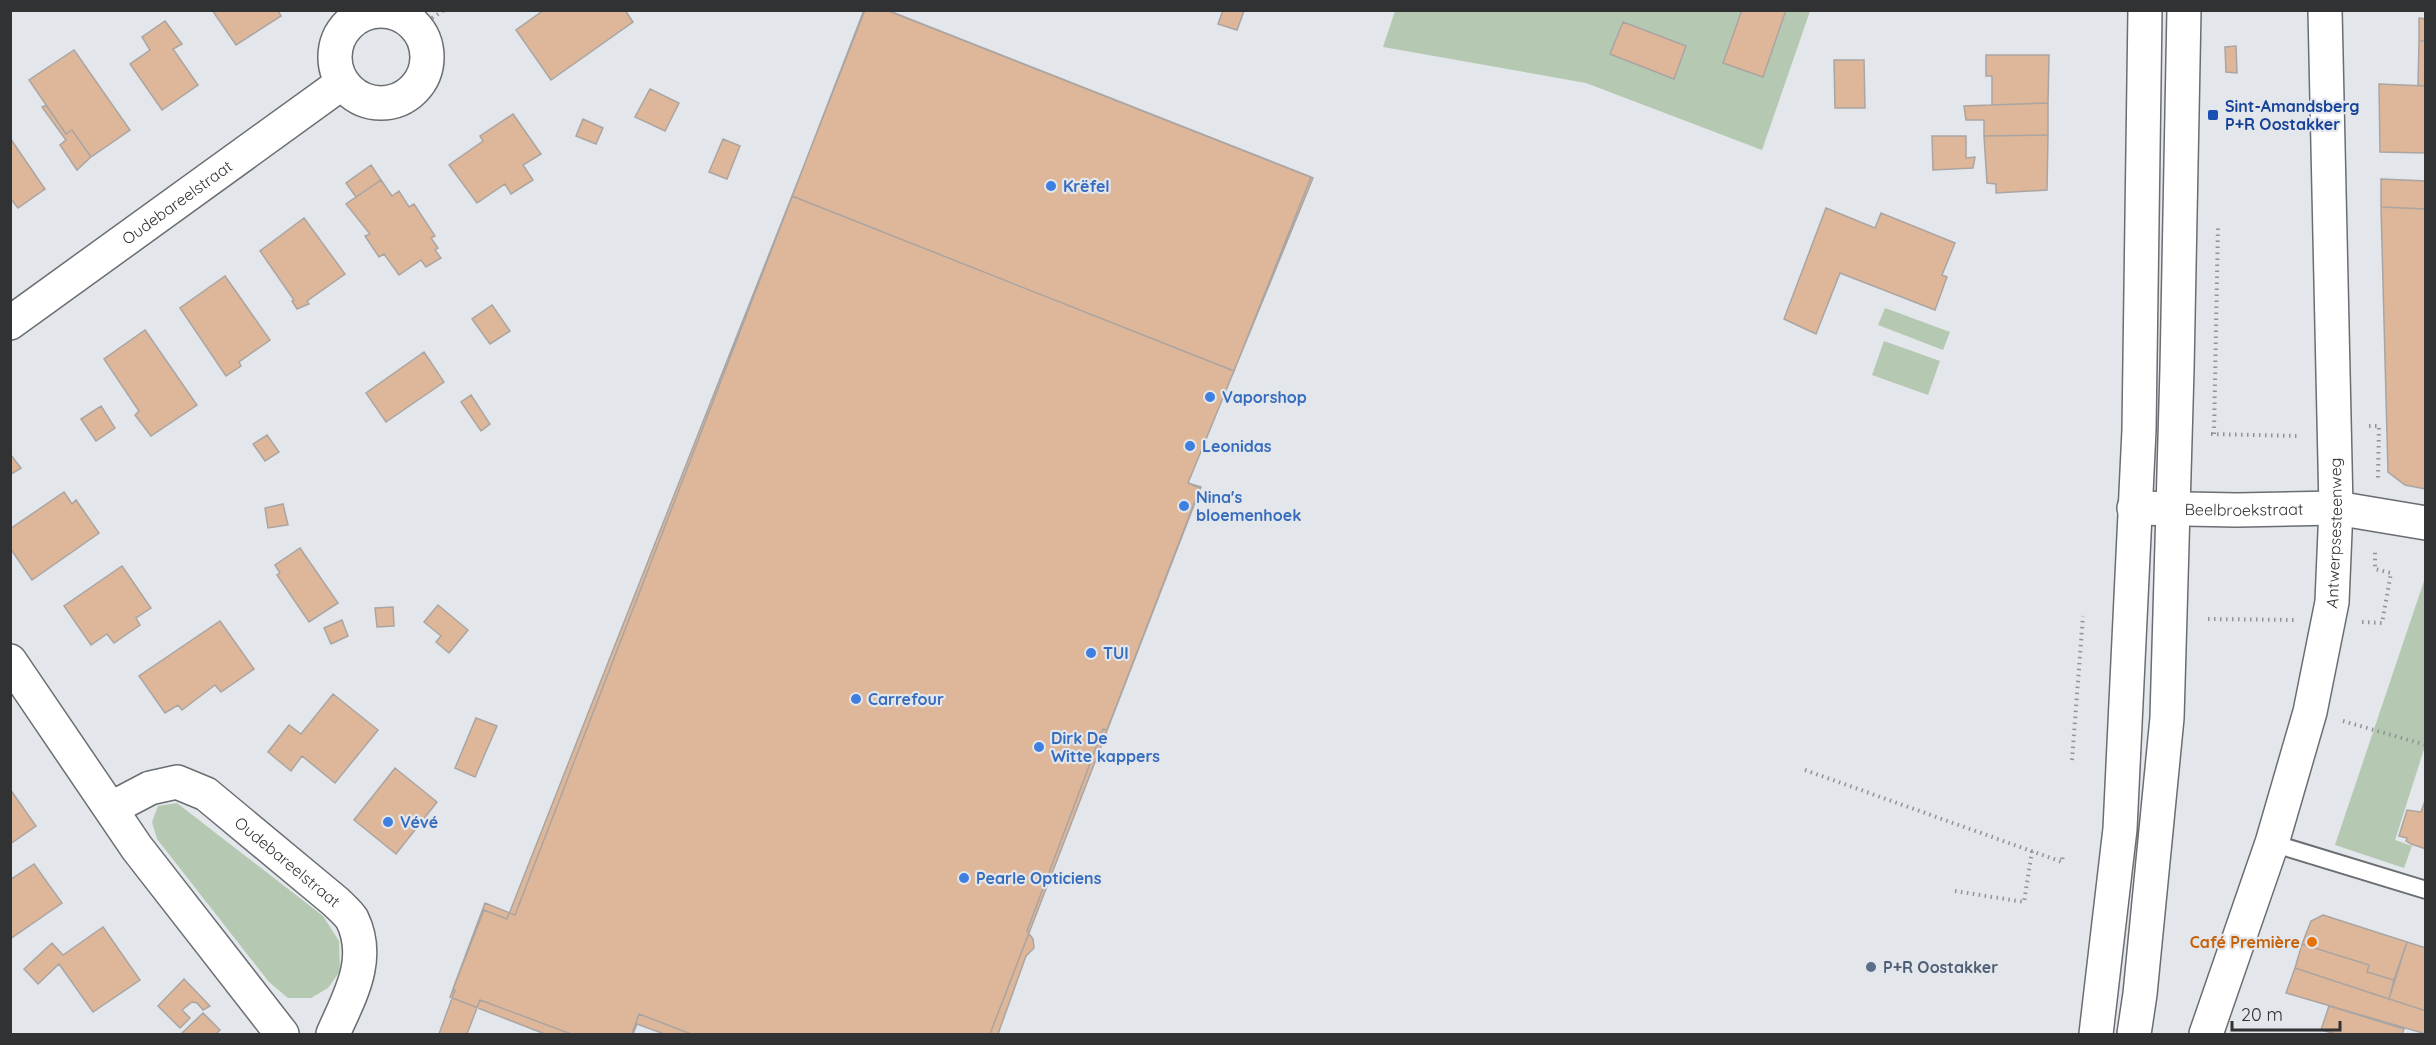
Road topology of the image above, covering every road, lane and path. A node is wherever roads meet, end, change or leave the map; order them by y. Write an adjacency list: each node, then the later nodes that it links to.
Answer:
1 (444, 10): 5 (path)
2 (2145, 10): 12 (street)
3 (2184, 10): 14 (street)
4 (2325, 10): 11 (street, Antwerpsesteenweg)
5 (417, 28): 6 (street); 6 (street)
6 (342, 84): 8 (street, Oudebareelstraat)
7 (2218, 224): 10 (path)
8 (10, 323)
9 (2206, 434): 10 (path)
10 (2214, 434): 11 (path)
11 (2333, 437): 13 (street, Antwerpsesteenweg)
12 (2134, 508): 14 (street, Beelbroekstraat); 30 (street)
13 (2336, 508): 14 (street, Beelbroekstraat); 15 (street, Beelbroekstraat); 18 (street, Antwerpsesteenweg)
14 (2174, 509): 31 (street)
15 (2426, 523)
16 (2083, 616): 20 (path)
17 (10, 661): 22 (street)
18 (2310, 712): 19 (path); 23 (street, Antwerpsesteenweg)
19 (2426, 745)
20 (2072, 760)
21 (1806, 770): 24 (path)
22 (112, 808): 28 (street); 29 (street, Oudebareelstraat)
23 (2272, 843): 26 (lane); 32 (street, Antwerpsesteenweg)
24 (2032, 851): 25 (path); 27 (path)
25 (2063, 854)
26 (2426, 890)
27 (1955, 891)
28 (282, 1035)
29 (333, 1035)
30 (2096, 1035)
31 (2134, 1035)
32 (2206, 1035)

